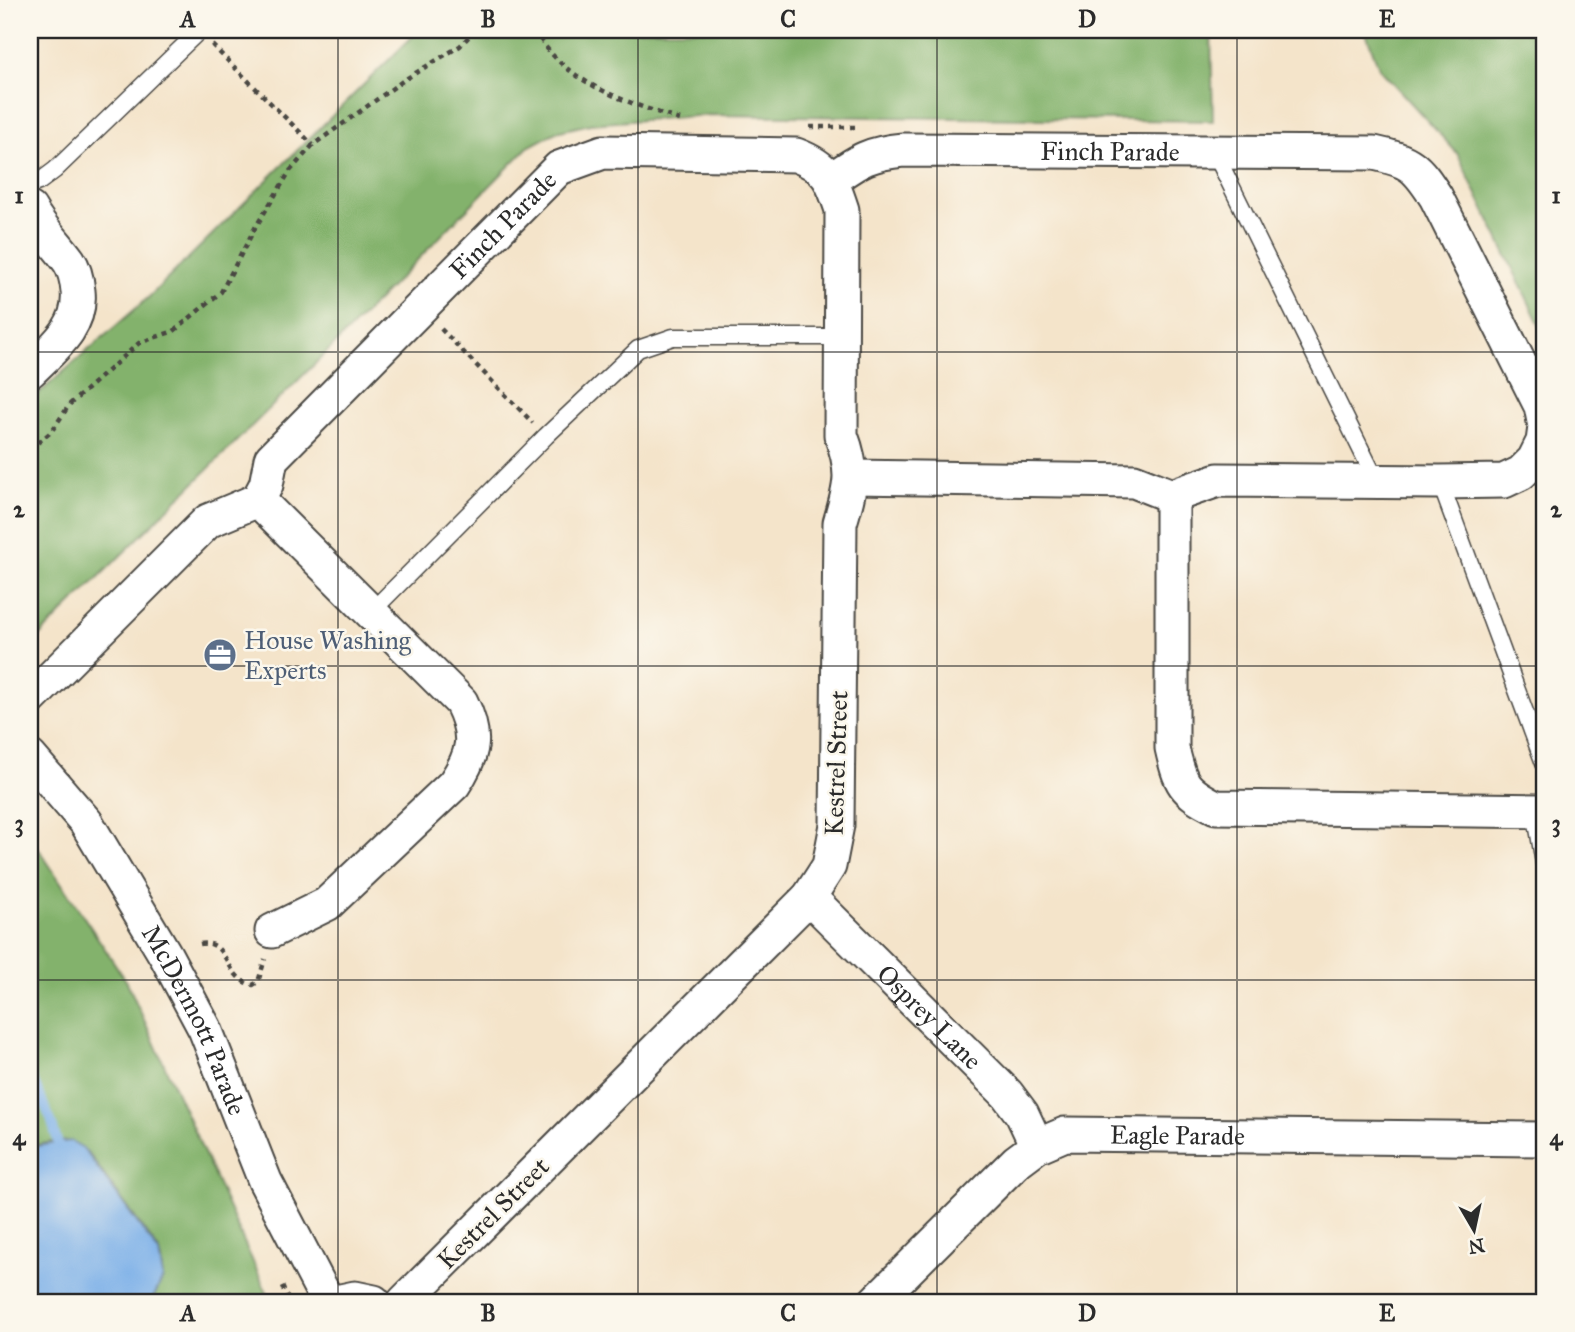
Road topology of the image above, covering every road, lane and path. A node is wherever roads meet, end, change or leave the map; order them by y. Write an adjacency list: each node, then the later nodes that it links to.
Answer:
1 (199, 30): 3 (path); 6 (lane)
2 (475, 30): 3 (path)
3 (313, 145): 12 (path)
4 (1215, 153): 5 (street, Finch Parade); 14 (lane); 15 (street, Finch Parade)
5 (832, 179): 8 (street, Finch Parade); 9 (street, Kestrel Street)
6 (30, 185)
7 (30, 209): 10 (street)
8 (420, 307): 11 (path); 17 (street, Finch Parade)
9 (841, 337): 11 (lane); 13 (street, Kestrel Street)
10 (30, 371)
11 (546, 436): 18 (lane)
12 (30, 449)
13 (851, 477): 16 (street); 24 (street, Kestrel Street)
14 (1377, 482): 15 (street, Finch Parade); 16 (street, Finch Parade)
15 (1440, 482): 21 (lane)
16 (1172, 496): 22 (street)
17 (258, 500): 18 (street); 19 (street)
18 (370, 613): 25 (street)
19 (30, 699)
20 (30, 757): 31 (street, McDermott Parade)
21 (1545, 766)
22 (1540, 811): 23 (lane)
23 (1545, 869)
24 (808, 898): 28 (street, Osprey Lane); 34 (street, Kestrel Street)
25 (272, 932): 26 (path)
26 (201, 944)
27 (1545, 1139): 28 (street, Eagle Parade)
28 (1037, 1146): 35 (street, Eagle Parade)
29 (278, 1276): 30 (path)
30 (289, 1302)
31 (328, 1302)
32 (336, 1302): 33 (street)
33 (374, 1302)
34 (404, 1302)
35 (875, 1302)

